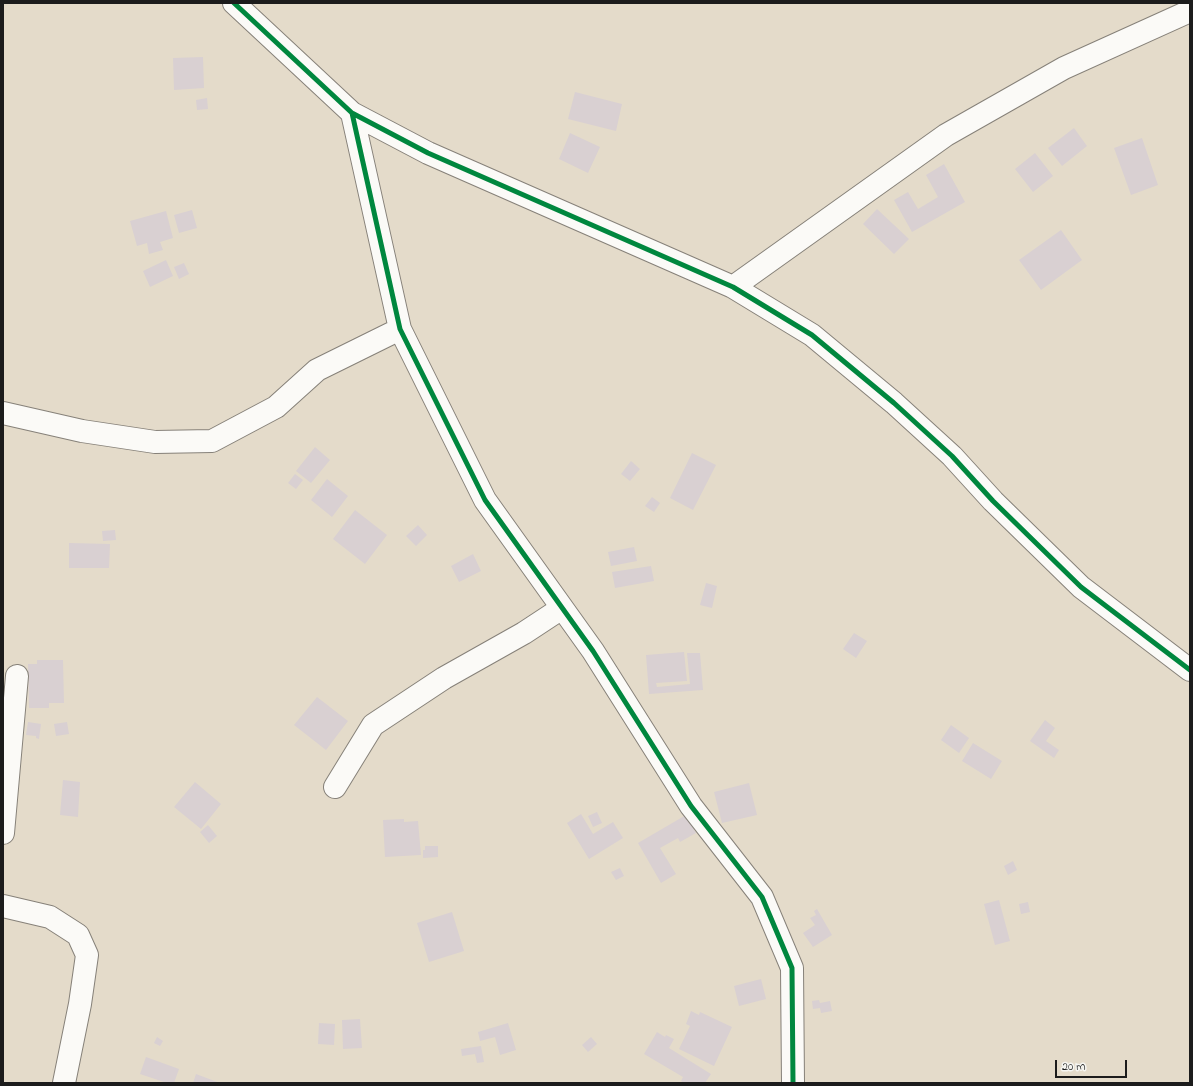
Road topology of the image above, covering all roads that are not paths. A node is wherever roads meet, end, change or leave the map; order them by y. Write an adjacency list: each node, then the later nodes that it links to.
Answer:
1 (234, 3): 3 (street)
2 (1190, 11): 4 (street)
3 (352, 113): 4 (street); 5 (street)
4 (733, 287): 8 (street)
5 (400, 329): 6 (street); 7 (street)
6 (3, 413)
7 (562, 608): 10 (street); 14 (street)
8 (1190, 670)
9 (17, 676): 11 (street)
10 (335, 787)
11 (3, 833)
12 (3, 906): 13 (street)
13 (64, 1083)
14 (793, 1083)

